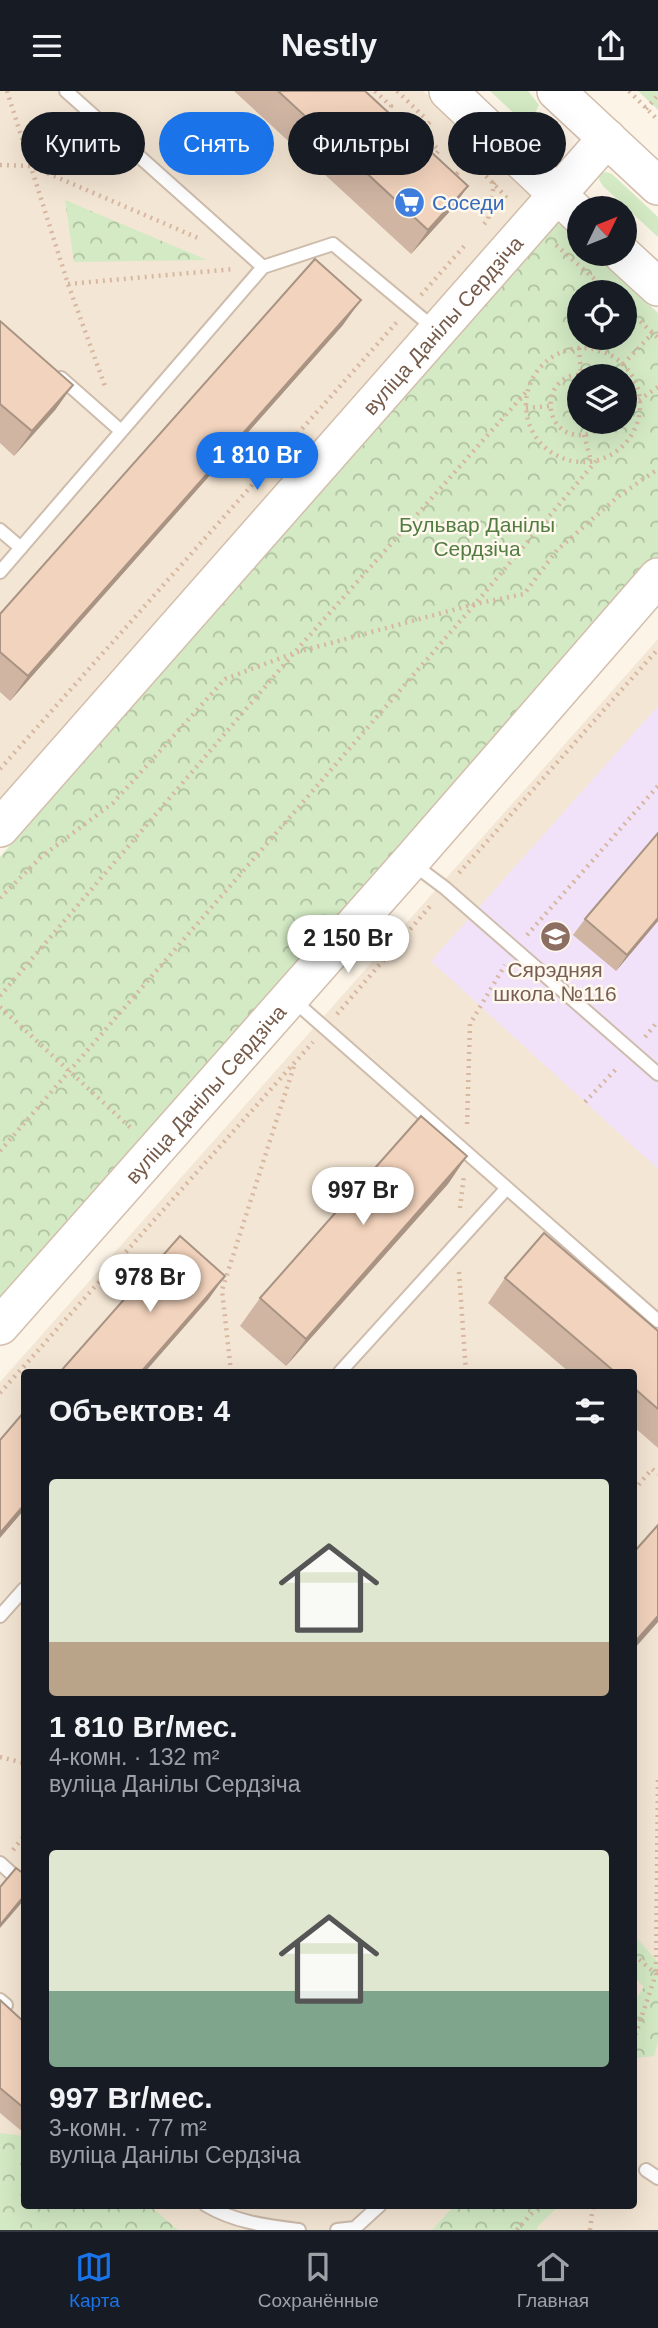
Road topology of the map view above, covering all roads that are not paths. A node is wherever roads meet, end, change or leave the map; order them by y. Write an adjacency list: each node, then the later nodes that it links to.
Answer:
1 (66, 91): 10 (lane)
2 (556, 91): 4 (street)
3 (438, 106): 7 (street)
4 (607, 138): 5 (street); 6 (street, вуліца Данілы Сердзіча)
5 (658, 186)
6 (573, 196)
7 (567, 204)
8 (567, 206): 12 (street, вуліца Данілы Сердзіча)
9 (635, 266): 11 (street)
10 (263, 267): 12 (lane); 14 (lane)
11 (658, 287)
12 (437, 331): 19 (street, вуліца Данілы Сердзіча)
13 (50, 369): 14 (lane)
14 (121, 431): 16 (lane)
15 (0, 530): 16 (lane)
16 (21, 548): 17 (lane)
17 (0, 572)
18 (656, 584): 20 (street, вуліца Данілы Сердзіча)
19 (0, 828)
20 (410, 862): 21 (street, вуліца Данілы Сердзіча); 22 (lane)
21 (289, 997): 23 (lane); 25 (street, вуліца Данілы Сердзіча)
22 (658, 1074)
23 (506, 1189): 24 (lane); 26 (lane)
24 (658, 1321)
25 (0, 1326)
26 (343, 1369)
27 (21, 1592): 28 (lane)
28 (0, 1616)
29 (0, 1864): 30 (lane)
30 (21, 1882)
31 (646, 2170): 32 (lane)
32 (658, 2178)
33 (212, 2209): 37 (lane)
34 (365, 2209): 36 (lane)
35 (376, 2209): 36 (lane)
36 (355, 2228): 38 (lane)
37 (299, 2230)
38 (337, 2230)

